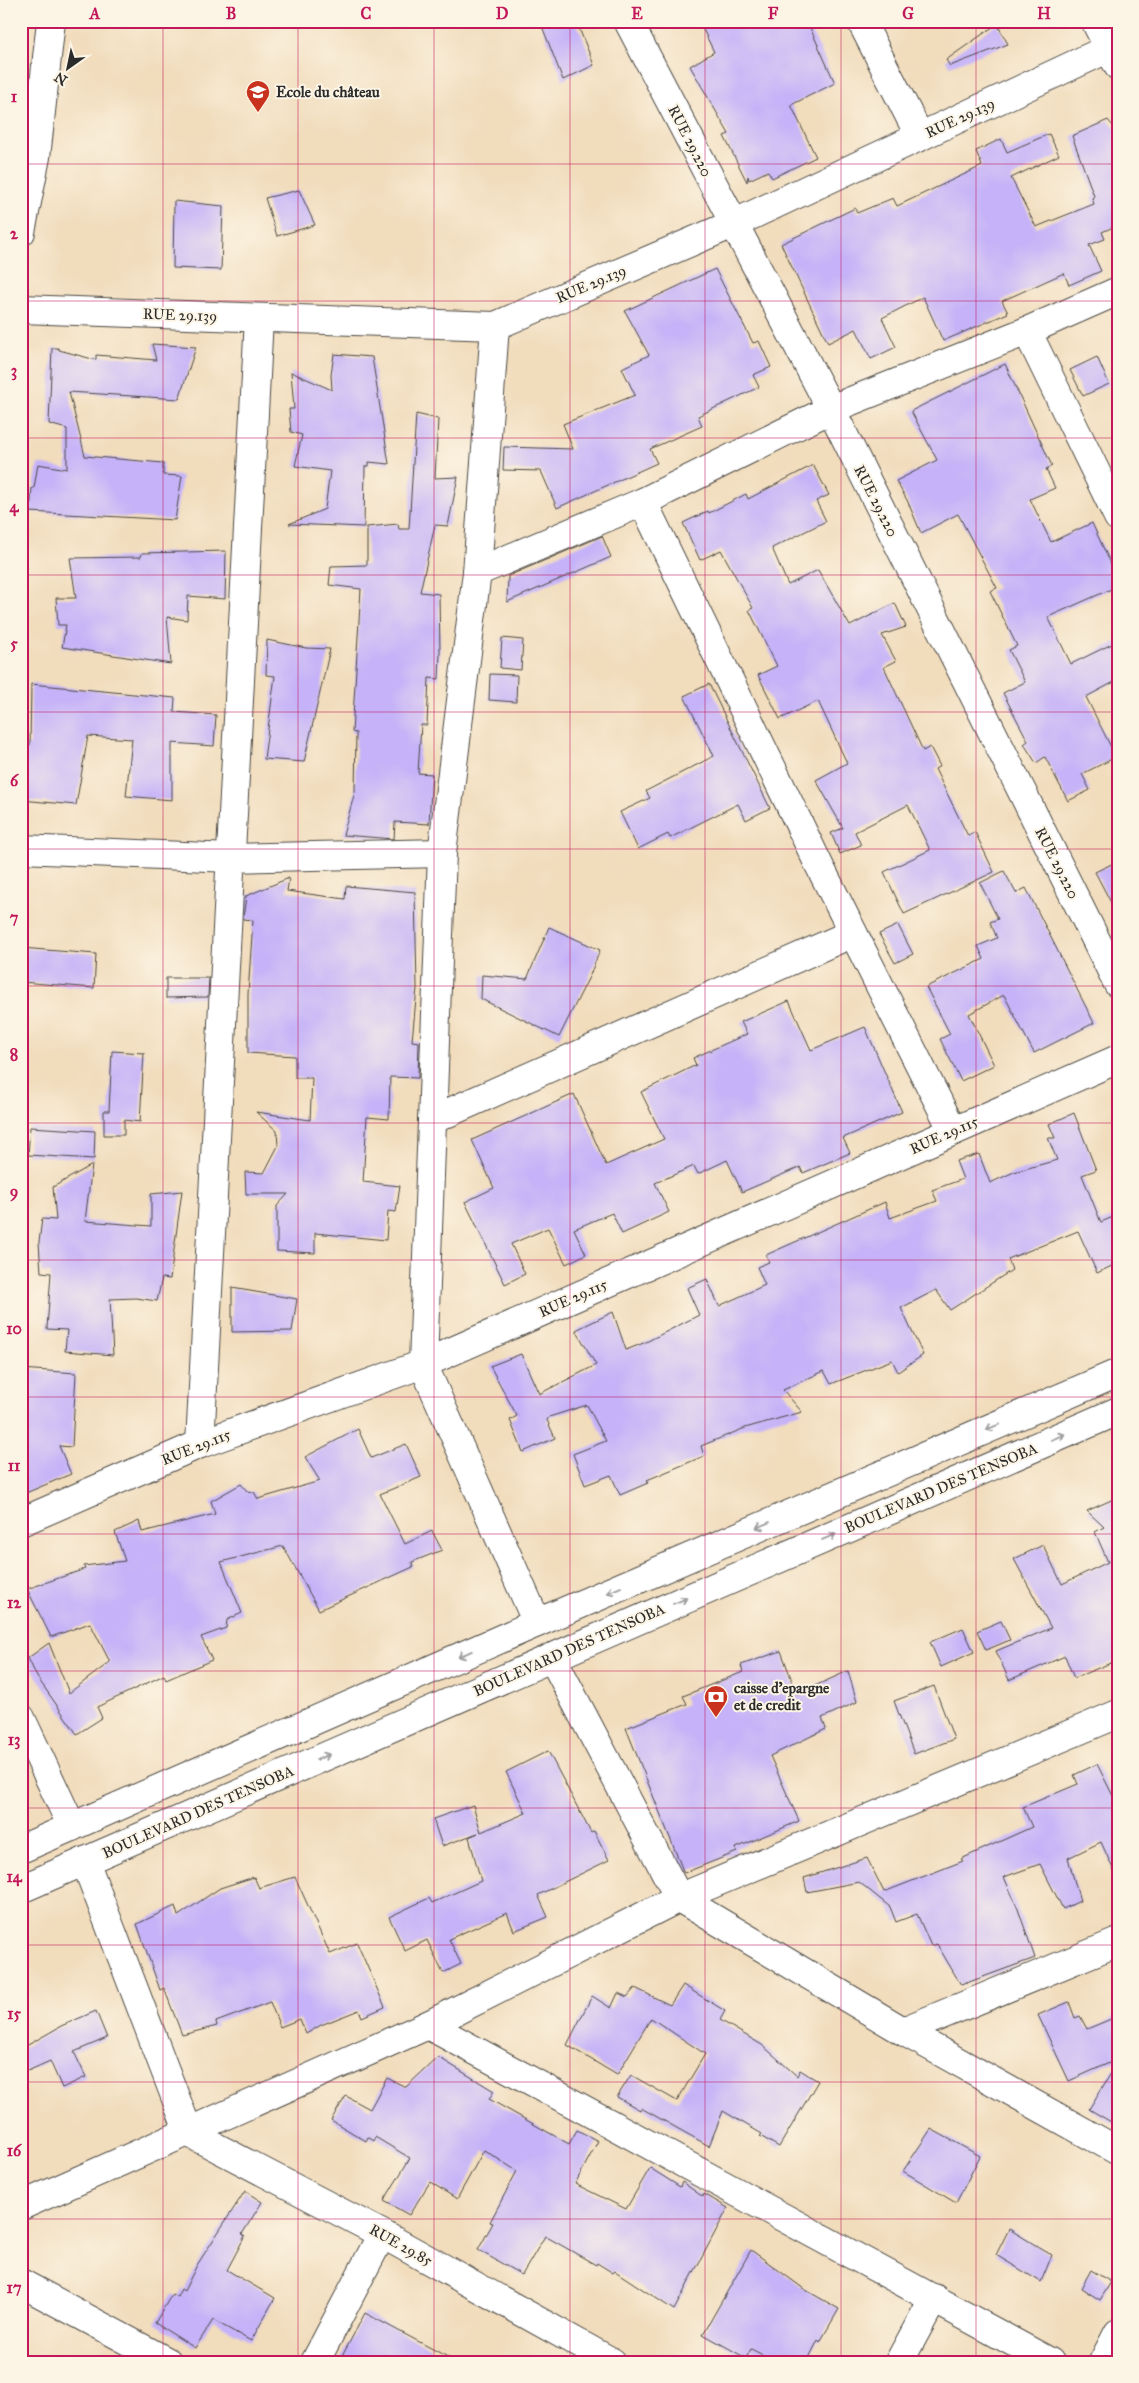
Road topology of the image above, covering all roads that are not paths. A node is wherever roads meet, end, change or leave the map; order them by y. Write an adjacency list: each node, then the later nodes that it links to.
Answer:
1 (51, 21): 6 (street)
2 (628, 21): 8 (street, RUE 29.220)
3 (861, 21): 7 (street)
4 (1095, 21): 5 (street)
5 (1115, 53): 7 (street, RUE 29.139)
6 (32, 105): 9 (street)
7 (920, 137): 8 (street, RUE 29.139)
8 (733, 224): 13 (street, RUE 29.139); 15 (street, RUE 29.220)
9 (21, 232)
10 (1118, 291): 14 (street)
11 (21, 309): 12 (street, RUE 29.139)
12 (259, 318): 13 (street, RUE 29.139); 21 (street)
13 (495, 326): 18 (street)
14 (1027, 331): 15 (street); 17 (street)
15 (831, 410): 16 (street); 23 (street, RUE 29.220)
16 (643, 502): 18 (street); 22 (street)
17 (1118, 517)
18 (477, 572): 20 (street)
19 (21, 849): 21 (street)
20 (442, 853): 21 (street); 25 (street)
21 (231, 858): 30 (street)
22 (853, 933): 25 (street); 26 (street)
23 (1118, 984)
24 (1118, 1059): 26 (street, RUE 29.115)
25 (432, 1120): 27 (street)
26 (953, 1131): 27 (street, RUE 29.115)
27 (423, 1364): 30 (street, RUE 29.115); 32 (street)
28 (1118, 1373): 32 (street, one-way to 32)
29 (1118, 1411): 33 (street, BOULEVARD DES TENSOBA, one-way to 29)
30 (200, 1444): 31 (street, RUE 29.115)
31 (21, 1522)
32 (537, 1623): 36 (street, one-way to 36)
33 (552, 1657): 38 (street, BOULEVARD DES TENSOBA, one-way to 33); 40 (street)
34 (1118, 1714): 40 (street)
35 (21, 1718): 36 (street)
36 (72, 1827): 37 (street)
37 (21, 1848)
38 (85, 1861): 39 (street, BOULEVARD DES TENSOBA); 44 (street)
39 (21, 1889)
40 (679, 1898): 42 (street); 43 (street)
41 (1118, 1942): 43 (street)
42 (428, 2025): 44 (street); 49 (street)
43 (903, 2031): 45 (street)
44 (189, 2133): 46 (street); 47 (street, RUE 29.85)
45 (1118, 2151)
46 (21, 2206)
47 (382, 2234): 52 (street); 53 (street, RUE 29.85)
48 (21, 2283): 51 (street)
49 (934, 2298): 54 (street); 55 (street)
50 (1118, 2333): 56 (street)
51 (168, 2362)
52 (315, 2362)
53 (612, 2362)
54 (899, 2362)
55 (1050, 2362)
56 (1103, 2362)

